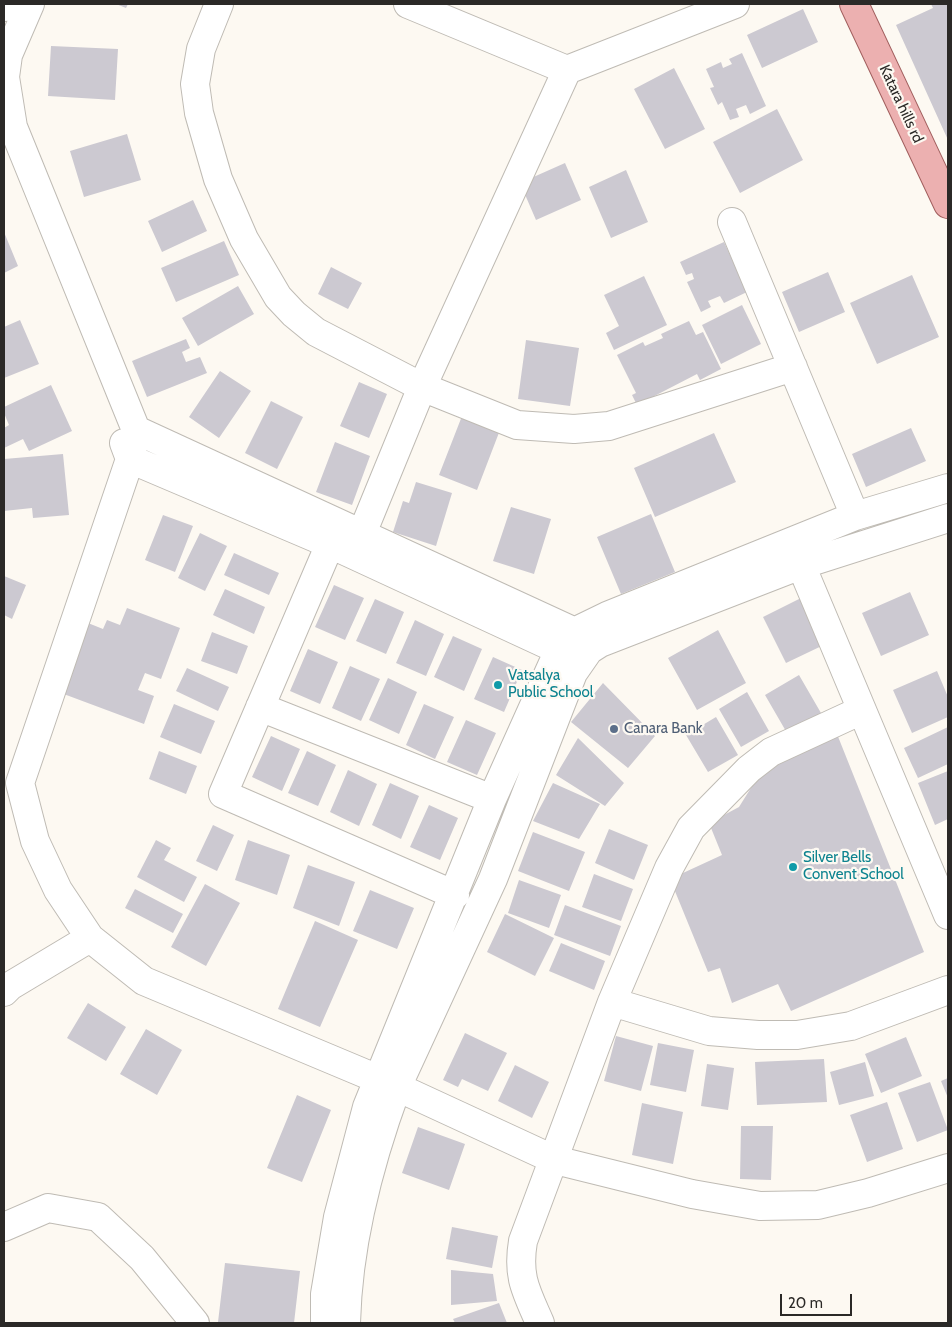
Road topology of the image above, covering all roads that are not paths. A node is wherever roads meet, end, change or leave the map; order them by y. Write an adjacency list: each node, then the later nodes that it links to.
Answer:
1 (30, 4): 7 (street)
2 (219, 4): 11 (street)
3 (408, 4): 6 (street)
4 (735, 4): 6 (street)
5 (854, 4): 8 (main road, Katara hills rd)
6 (567, 70): 11 (street)
7 (7, 134): 12 (street); 13 (street)
8 (948, 204)
9 (732, 222): 10 (street)
10 (793, 367): 11 (street); 15 (street)
11 (422, 387): 18 (street)
12 (136, 430): 13 (street); 18 (street)
13 (130, 459): 17 (street); 23 (street)
14 (948, 488): 15 (street)
15 (855, 516): 20 (street)
16 (948, 518): 19 (street)
17 (330, 544): 18 (street); 21 (street)
18 (358, 546): 20 (street)
19 (801, 565): 20 (street); 22 (street)
20 (571, 648): 24 (street); 31 (street)
21 (260, 706): 24 (street); 25 (street)
22 (862, 710): 26 (street); 30 (street)
23 (12, 779): 27 (street)
24 (492, 799): 25 (street)
25 (455, 895): 31 (street)
26 (948, 915)
27 (90, 938): 29 (street); 31 (street)
28 (948, 990): 30 (street)
29 (4, 992)
30 (612, 1002): 32 (street)
31 (388, 1083): 32 (street); 36 (street); 37 (street)
32 (555, 1160): 33 (street); 38 (street)
33 (948, 1168)
34 (4, 1227): 35 (street)
35 (196, 1323)
36 (325, 1323)
37 (346, 1323)
38 (540, 1323)

